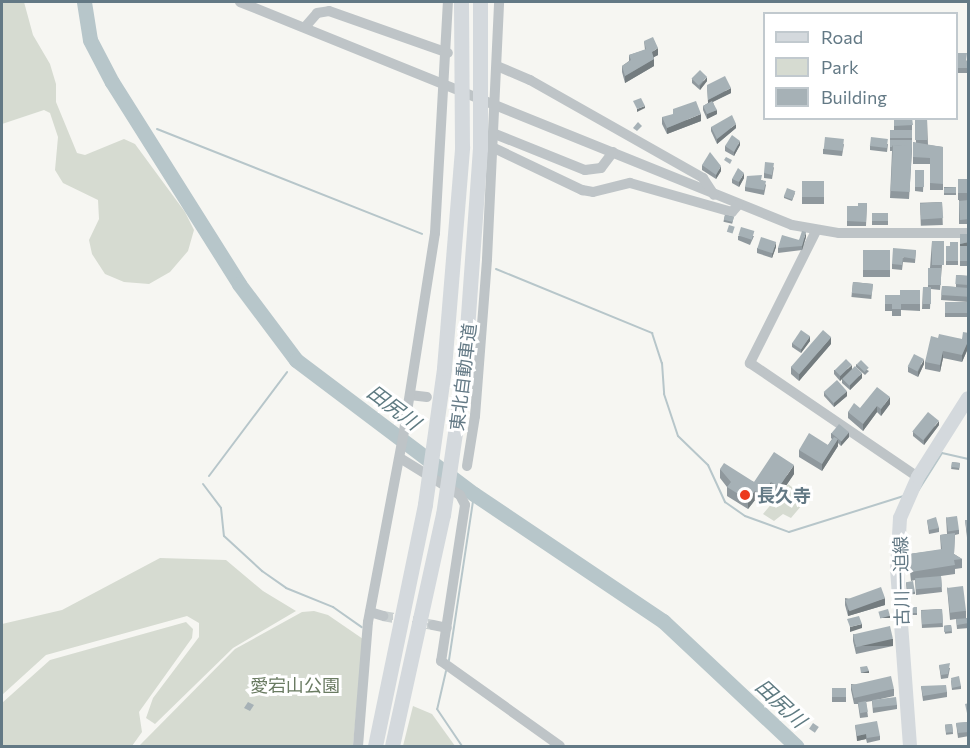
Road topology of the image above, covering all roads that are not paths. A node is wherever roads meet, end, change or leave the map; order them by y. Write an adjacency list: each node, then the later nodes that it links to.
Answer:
1 (240, 2): 6 (street)
2 (448, 2): 7 (street)
3 (461, 2): 27 (highway, 東北自動車道)
4 (480, 2): 28 (highway, 東北自動車道)
5 (499, 2): 8 (street)
6 (305, 27): 7 (street); 11 (street)
7 (448, 53): 16 (street)
8 (497, 66): 9 (street); 12 (street)
9 (495, 134): 10 (street); 11 (street)
10 (494, 148): 13 (street); 20 (street)
11 (614, 152): 12 (street)
12 (714, 195): 13 (street)
13 (738, 205): 14 (street)
14 (816, 231): 15 (street); 21 (street)
15 (969, 233)
16 (410, 395): 17 (street); 19 (street)
17 (427, 397)
18 (969, 398): 21 (main road, 古川一迫線)
19 (400, 455): 22 (street); 25 (street)
20 (467, 466)
21 (914, 488): 30 (main road, 古川一迫線)
22 (370, 612): 23 (street); 26 (street)
23 (383, 616)
24 (433, 625): 25 (street)
25 (447, 628): 29 (street)
26 (358, 747)
27 (375, 747)
28 (392, 747)
29 (560, 747)
30 (910, 747)

